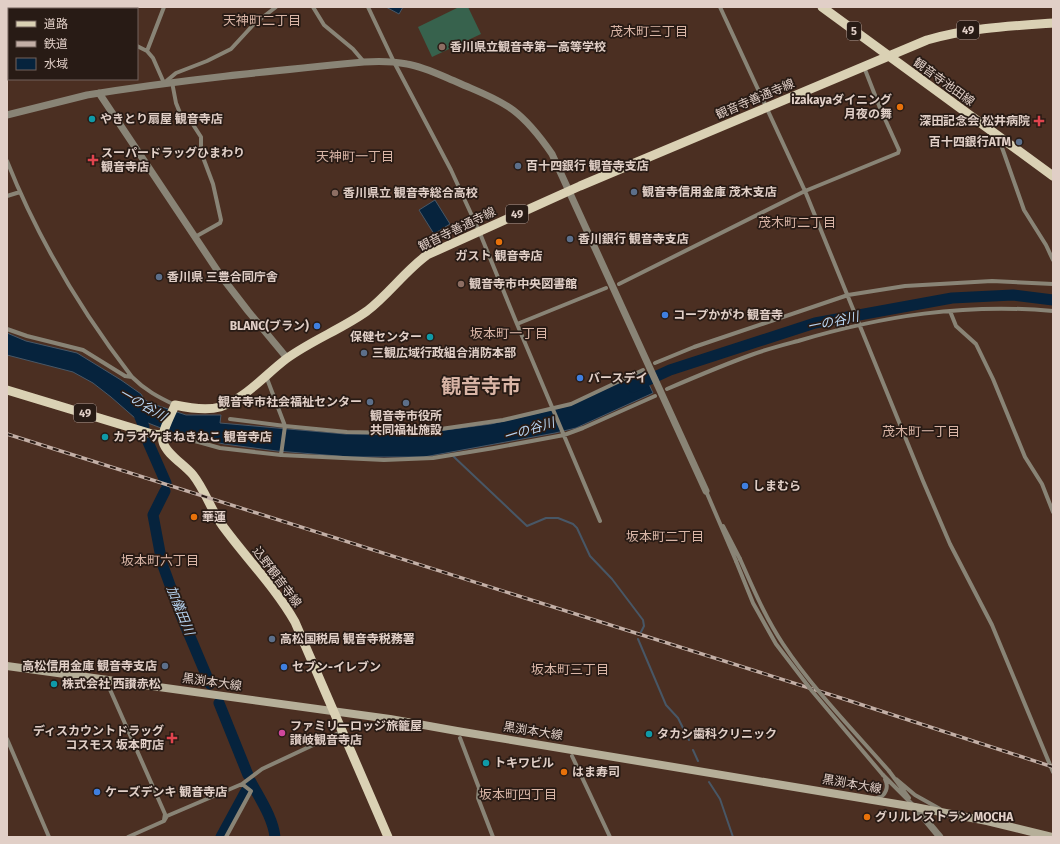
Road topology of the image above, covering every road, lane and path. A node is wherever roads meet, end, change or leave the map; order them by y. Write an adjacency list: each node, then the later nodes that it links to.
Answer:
1 (164, 7): 9 (street)
2 (276, 7): 14 (street)
3 (313, 7): 11 (street)
4 (368, 7): 12 (street)
5 (720, 7): 16 (street)
6 (822, 7): 10 (main road, 観音寺池田線 / 5)
7 (1053, 23): 10 (main road, 観音寺善通寺線 / 49)
8 (138, 46): 9 (street)
9 (147, 50): 14 (street)
10 (887, 55): 13 (main road, 観音寺善通寺線 / 49); 18 (main road, 観音寺池田線 / 5)
11 (364, 62): 12 (street); 14 (street)
12 (394, 62): 21 (street); 25 (street)
13 (863, 66): 16 (main road, 観音寺善通寺線 / 49); 22 (street)
14 (168, 83): 15 (street); 26 (street)
15 (99, 93): 17 (street); 26 (street)
16 (766, 107): 21 (main road, 観音寺善通寺線 / 49); 22 (street)
17 (7, 115)
18 (998, 136): 20 (main road, 観音寺池田線 / 5); 27 (street)
19 (7, 161): 23 (street)
20 (1053, 176)
21 (569, 190): 25 (main road, 観音寺善通寺線 / 49); 38 (street)
22 (805, 191): 28 (street); 31 (street)
23 (20, 192): 24 (street); 40 (street)
24 (7, 196)
25 (479, 231): 34 (street); 37 (main road, 観音寺善通寺線 / 49)
26 (195, 237): 37 (street)
27 (1053, 260)
28 (619, 284)
29 (1053, 284): 31 (street)
30 (606, 288): 34 (street)
31 (848, 295): 35 (street); 38 (street)
32 (950, 311): 33 (street); 35 (street); 51 (street)
33 (1053, 311)
34 (517, 324): 44 (street)
35 (859, 324): 42 (street); 61 (street)
36 (7, 329): 40 (street)
37 (287, 358): 39 (main road, 観音寺善通寺線 / 49)
38 (649, 366): 42 (street); 44 (street)
39 (266, 375): 43 (main road, 観音寺善通寺線 / 49); 46 (street)
40 (132, 378): 43 (street)
41 (7, 390): 47 (main road, 49)
42 (661, 392): 48 (street); 50 (street)
43 (174, 407): 47 (main road)
44 (552, 408): 46 (street); 48 (street)
45 (230, 419): 46 (street)
46 (285, 426): 49 (street)
47 (164, 433): 49 (street); 56 (main road, 込野観音寺線)
48 (564, 435): 49 (street); 52 (street)
49 (281, 456)
50 (706, 491): 53 (street)
51 (1053, 512)
52 (600, 521)
53 (738, 560): 63 (street, bridge); 63 (street, bridge)
54 (7, 666): 56 (main road, 黒渕本大線)
55 (108, 685): 72 (street)
56 (334, 711): 57 (main road, 込野観音寺線); 68 (main road, 黒渕本大線)
57 (343, 731): 66 (street); 76 (main road, 込野観音寺線)
58 (460, 738): 77 (street)
59 (7, 739): 73 (street)
60 (572, 756): 78 (street)
61 (1048, 760): 62 (street); 64 (street)
62 (1053, 762)
63 (886, 772): 65 (street); 67 (street); 68 (street)
64 (1053, 772)
65 (896, 779): 70 (street); 71 (street)
66 (242, 784): 72 (street); 75 (street)
67 (903, 795): 69 (street); 70 (street)
68 (871, 799): 69 (main road, 黒渕本大線)
69 (893, 803): 70 (main road, 黒渕本大線)
70 (915, 807): 71 (main road, 黒渕本大線); 79 (street)
71 (949, 813): 80 (main road, 黒渕本大線)
72 (164, 821): 74 (street)
73 (49, 837)
74 (128, 837)
75 (226, 837)
76 (388, 837)
77 (493, 837)
78 (610, 837)
79 (940, 837)
80 (1052, 837)

